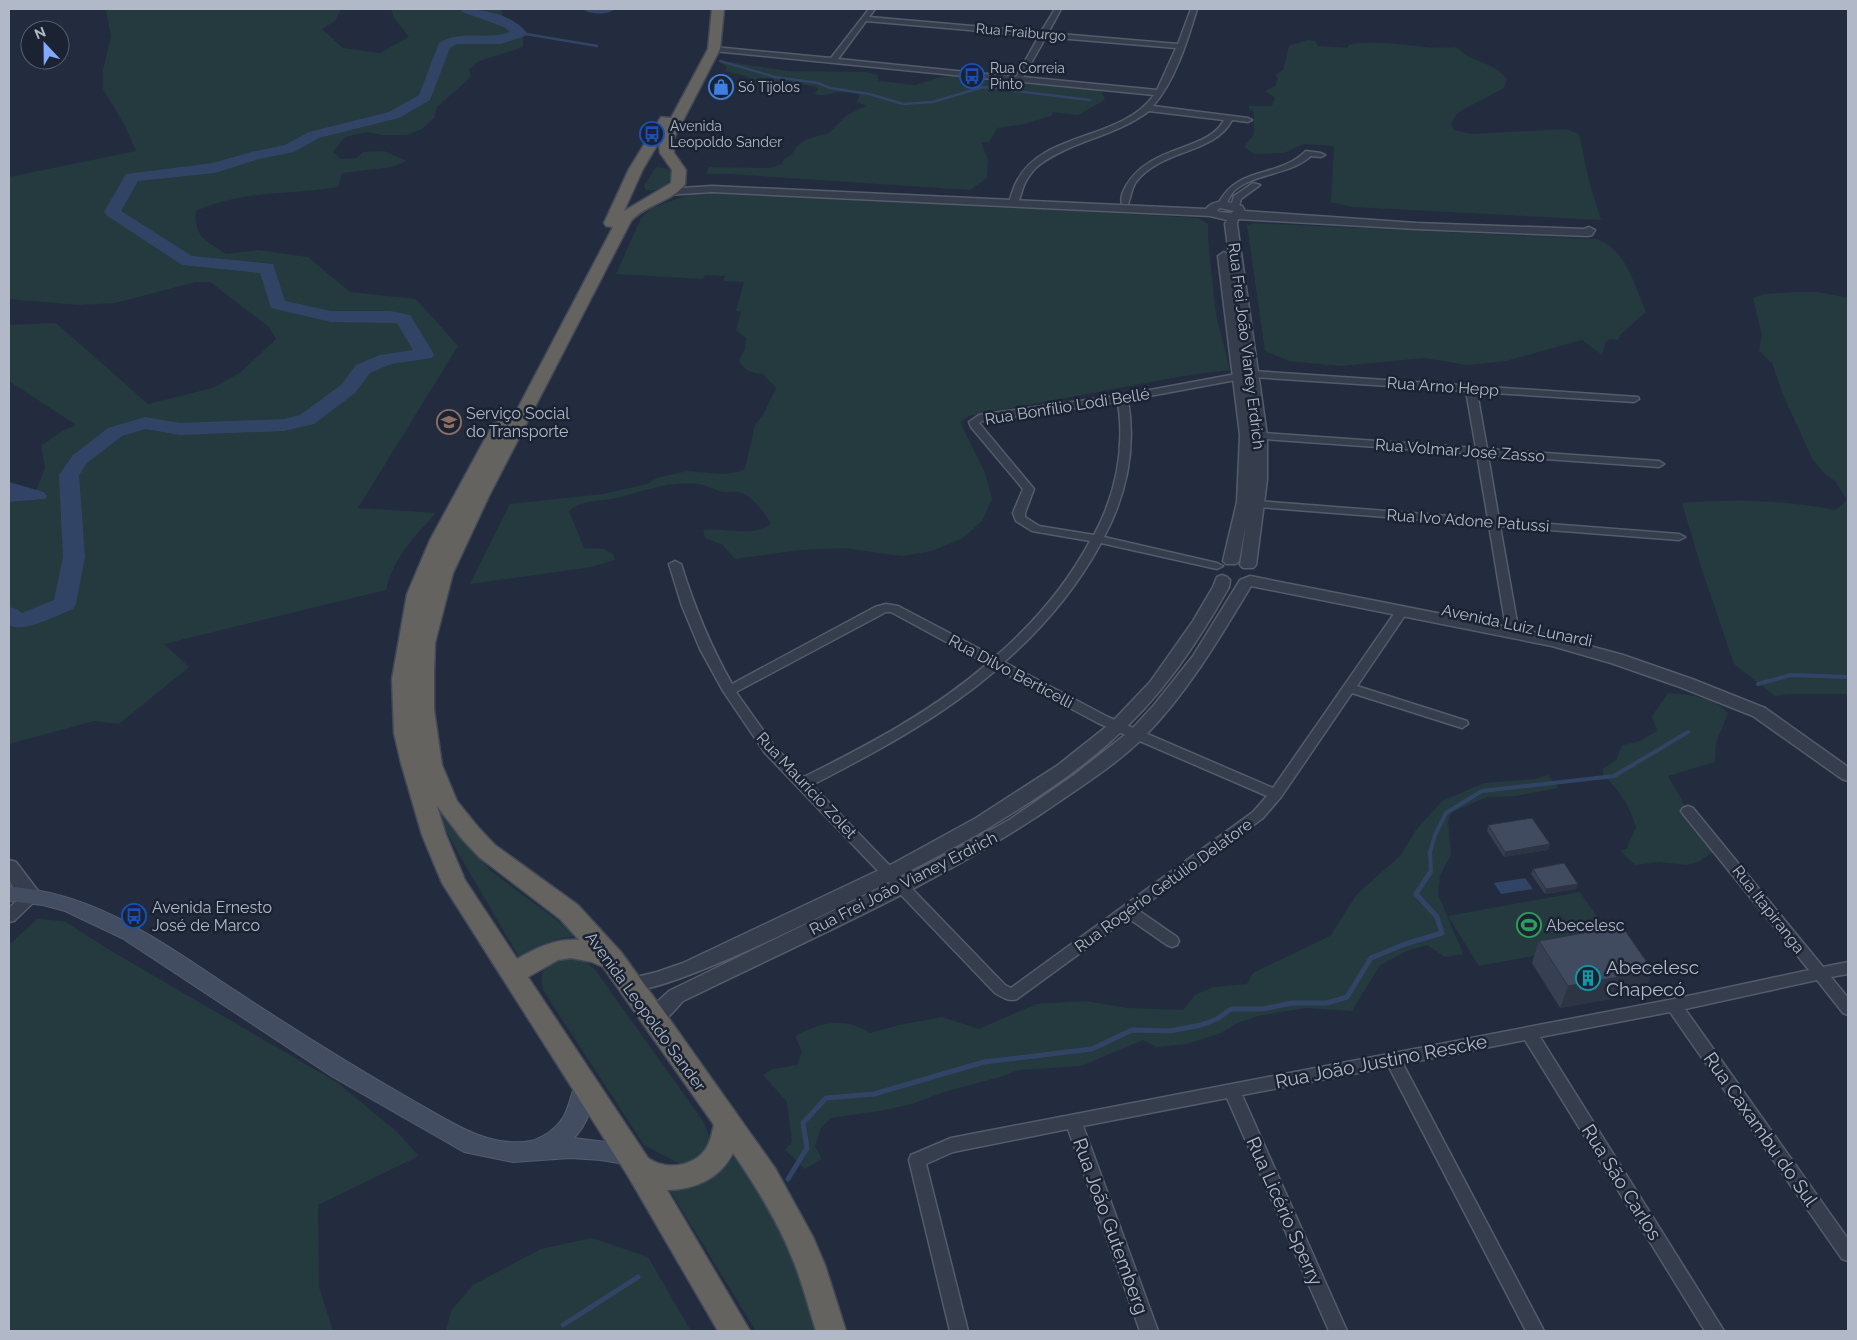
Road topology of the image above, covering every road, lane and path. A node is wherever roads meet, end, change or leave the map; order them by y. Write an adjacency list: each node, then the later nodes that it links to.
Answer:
1 (711, 9): 16 (highway)
2 (718, 9): 9 (highway)
3 (872, 9): 6 (street)
4 (1058, 9): 7 (street)
5 (1194, 9): 8 (street)
6 (864, 19): 7 (street, Rua Fraiburgo); 10 (street)
7 (1044, 34): 8 (street, Rua Fraiburgo); 11 (street)
8 (1179, 46): 12 (street)
9 (714, 49): 10 (street); 17 (highway)
10 (833, 60): 11 (street)
11 (1019, 78): 12 (street)
12 (1160, 92): 13 (street)
13 (1147, 108): 14 (street); 18 (street)
14 (1229, 118): 15 (street); 19 (street)
15 (1248, 120)
16 (632, 178): 17 (highway); 17 (highway); 59 (highway)
17 (675, 180): 18 (street); 18 (street); 57 (highway, Avenida Leopoldo Sander)
18 (1013, 200): 19 (street); 20 (street)
19 (1125, 202): 20 (street)
20 (1227, 211): 20 (street); 20 (street); 21 (street, Rua Frei João Vianey Erdrich)
21 (1246, 374): 22 (street, Rua Arno Hepp); 23 (street, Rua Bonfílio Lodi Bellé); 25 (street, Rua Frei João Vianey Erdrich)
22 (1471, 388): 24 (street, Rua Arno Hepp); 26 (street)
23 (1123, 398): 31 (street); 31 (street, Rua Bonfílio Lodi Bellé)
24 (1634, 399)
25 (1254, 435): 26 (street, Rua Volmar José Zasso); 28 (street, Rua Frei João Vianey Erdrich); 33 (street, Rua Frei João Vianey Erdrich)
26 (1482, 451): 27 (street, Rua Volmar José Zasso); 29 (street)
27 (1659, 464)
28 (1258, 504): 29 (street, Rua Ivo Adone Patussi); 34 (street, Rua Frei João Vianey Erdrich)
29 (1494, 522): 30 (street, Rua Ivo Adone Patussi); 36 (street)
30 (1679, 537)
31 (1098, 538): 33 (street); 37 (street)
32 (675, 564): 39 (street, Rua Maurício Zolet)
33 (1223, 569): 34 (street); 34 (street); 42 (street, Rua Frei João Vianey Erdrich)
34 (1249, 575): 35 (street, Avenida Luiz Lunardi); 36 (street, Avenida Luiz Lunardi); 43 (street, Rua Frei João Vianey Erdrich)
35 (1402, 611): 36 (street, Avenida Luiz Lunardi); 38 (street, Rua Rogério Getúlio Delatore)
36 (1509, 627): 40 (street, Avenida Luiz Lunardi)
37 (996, 663): 39 (street, Rua Dilvo Berticelli); 42 (street, Rua Dilvo Berticelli); 46 (street)
38 (1349, 688): 41 (street); 47 (street, Rua Rogério Getúlio Delatore)
39 (729, 691): 46 (street, Rua Maurício Zolet)
40 (1765, 710): 44 (street); 45 (street)
41 (1462, 724)
42 (1118, 727): 43 (street, Rua Dilvo Berticelli); 50 (street, Rua Frei João Vianey Erdrich)
43 (1137, 734): 47 (street, Rua Dilvo Berticelli); 51 (street, Rua Frei João Vianey Erdrich)
44 (1848, 762)
45 (1848, 775)
46 (802, 784): 50 (street, Rua Maurício Zolet)
47 (1276, 794): 54 (street, Rua Rogério Getúlio Delatore)
48 (1688, 811): 60 (street, Rua Itapiranga)
49 (9, 867): 53 (street)
50 (890, 874): 51 (street, Rua Maurício Zolet); 61 (street, Rua Frei João Vianey Erdrich)
51 (903, 887): 62 (street, Rua Maurício Zolet); 65 (street, Rua Frei João Vianey Erdrich)
52 (9, 894): 53 (main road)
53 (31, 896): 55 (street); 72 (main road)
54 (1128, 911): 56 (street); 62 (street, Rua Rogério Getúlio Delatore)
55 (9, 917)
56 (1172, 941)
57 (612, 960): 59 (highway); 61 (highway, Avenida Leopoldo Sander)
58 (1848, 968): 60 (street, Rua João Justino Rescke)
59 (512, 974): 68 (highway)
60 (1820, 974): 63 (street, Rua João Justino Rescke); 64 (street, Rua Itapiranga)
61 (631, 985): 65 (highway, Avenida Leopoldo Sander)
62 (1012, 995)
63 (1674, 1005): 66 (street, Rua João Justino Rescke); 74 (street, Rua Caxambu do Sul)
64 (1848, 1009)
65 (654, 1017): 71 (highway, Avenida Leopoldo Sander)
66 (1529, 1033): 67 (street, Rua João Justino Rescke); 81 (street, Rua São Carlos)
67 (1393, 1059): 69 (street, Rua João Justino Rescke); 80 (street)
68 (586, 1085): 72 (main road); 73 (highway)
69 (1232, 1091): 70 (street, Rua João Justino Rescke); 79 (street, Rua Licério Sperry)
70 (1074, 1120): 77 (street, Rua João Justino Rescke); 78 (street, Rua João Gutemberg)
71 (728, 1124): 73 (highway); 76 (highway, Avenida Leopoldo Sander)
72 (537, 1149): 73 (main road)
73 (634, 1161): 75 (highway)
74 (1848, 1253)
75 (735, 1331)
76 (831, 1331)
77 (960, 1331)
78 (1149, 1331)
79 (1338, 1331)
80 (1535, 1331)
81 (1715, 1331)

